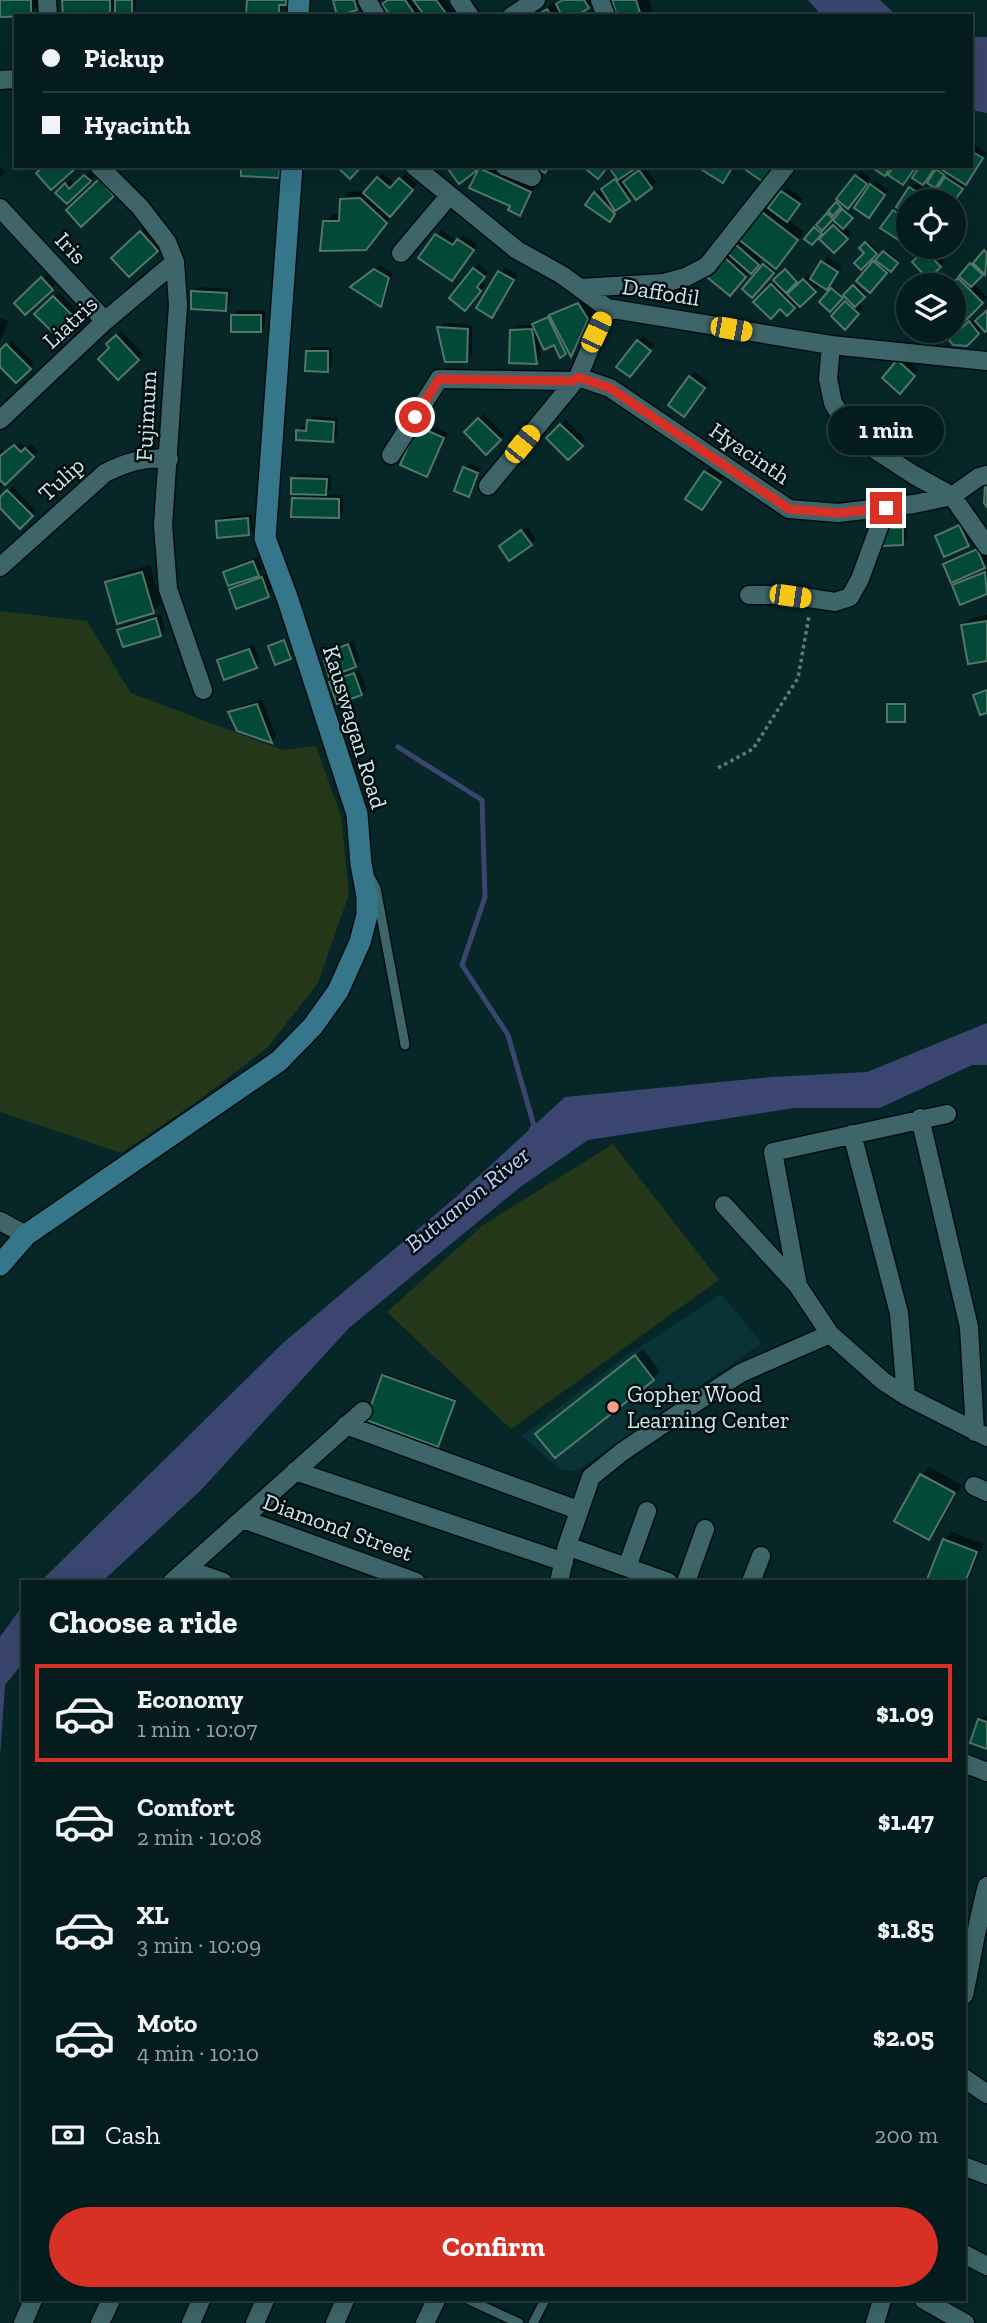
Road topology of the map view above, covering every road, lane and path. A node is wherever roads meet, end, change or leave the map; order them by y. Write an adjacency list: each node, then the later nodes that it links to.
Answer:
1 (101, 168): 10 (street, Fujimum)
2 (292, 168): 30 (street, Kauswagan Road)
3 (416, 168): 7 (street, Daffodil)
4 (509, 168): 6 (street)
5 (784, 168): 11 (street)
6 (532, 177)
7 (449, 196): 9 (street); 11 (street, Daffodil)
8 (0, 209): 13 (street, Iris)
9 (401, 253)
10 (175, 262): 13 (street, Liatris); 19 (street, Fujimum)
11 (580, 288): 12 (street, Daffodil)
12 (607, 308): 14 (street, Daffodil); 16 (street)
13 (105, 321): 17 (street, Liatris)
14 (831, 345): 15 (street, Daffodil); 22 (street)
15 (987, 361)
16 (575, 379): 18 (street, Hyacinth); 21 (street); 23 (street, Hyacinth)
17 (0, 420)
18 (391, 455)
19 (169, 459): 25 (street, Tulip); 28 (street, Fujimum)
20 (987, 475): 22 (street, Hyacinth)
21 (488, 486)
22 (953, 496): 23 (street, Hyacinth); 24 (street)
23 (886, 508): 27 (street)
24 (987, 546)
25 (0, 567)
26 (749, 595): 27 (street)
27 (811, 598): 29 (path)
28 (203, 690)
29 (718, 768)
30 (361, 864): 31 (lane); 37 (street, Kauswagan Road)
31 (405, 1045)
32 (947, 1114): 33 (street)
33 (920, 1118): 34 (street); 44 (street)
34 (852, 1135): 39 (street); 41 (street)
35 (724, 1205): 39 (street)
36 (0, 1221): 37 (street)
37 (26, 1235): 38 (street, Kauswagan Road)
38 (0, 1265)
39 (798, 1286): 40 (street)
40 (830, 1334): 41 (street); 46 (street)
41 (906, 1396): 44 (street)
42 (363, 1411): 43 (street)
43 (346, 1426): 45 (street); 46 (street)
44 (981, 1435)
45 (295, 1471): 48 (street); 50 (street)
46 (578, 1510): 50 (street)
47 (648, 1511): 52 (street)
48 (243, 1518): 53 (street); 56 (street, Diamond Street)
49 (705, 1529): 59 (street)
50 (566, 1554): 52 (street); 57 (street)
51 (761, 1556): 60 (street)
52 (627, 1567): 58 (street)
53 (186, 1569): 54 (street); 55 (street)
54 (174, 1580)
55 (217, 1580)
56 (411, 1580)
57 (560, 1580)
58 (663, 1580)
59 (687, 1580)
60 (752, 1580)
61 (966, 1764): 62 (street)
62 (987, 1772)
63 (987, 1886): 64 (street)
64 (971, 1918): 65 (street)
65 (966, 1986)
66 (966, 2079): 67 (street)
67 (987, 2094)
68 (966, 2167): 69 (street)
69 (987, 2175)
70 (966, 2255): 71 (street)
71 (987, 2266)
72 (33, 2301): 82 (street)
73 (111, 2301): 83 (street)
74 (201, 2301): 84 (street)
75 (265, 2301): 85 (street)
76 (345, 2301): 86 (street)
77 (436, 2301): 87 (street)
78 (471, 2301): 88 (lane)
79 (544, 2301): 89 (lane)
80 (882, 2301): 90 (street)
81 (926, 2301): 91 (street)
82 (23, 2323)
83 (100, 2323)
84 (191, 2323)
85 (255, 2323)
86 (335, 2323)
87 (425, 2323)
88 (519, 2323)
89 (533, 2323)
90 (875, 2323)
91 (965, 2323)

